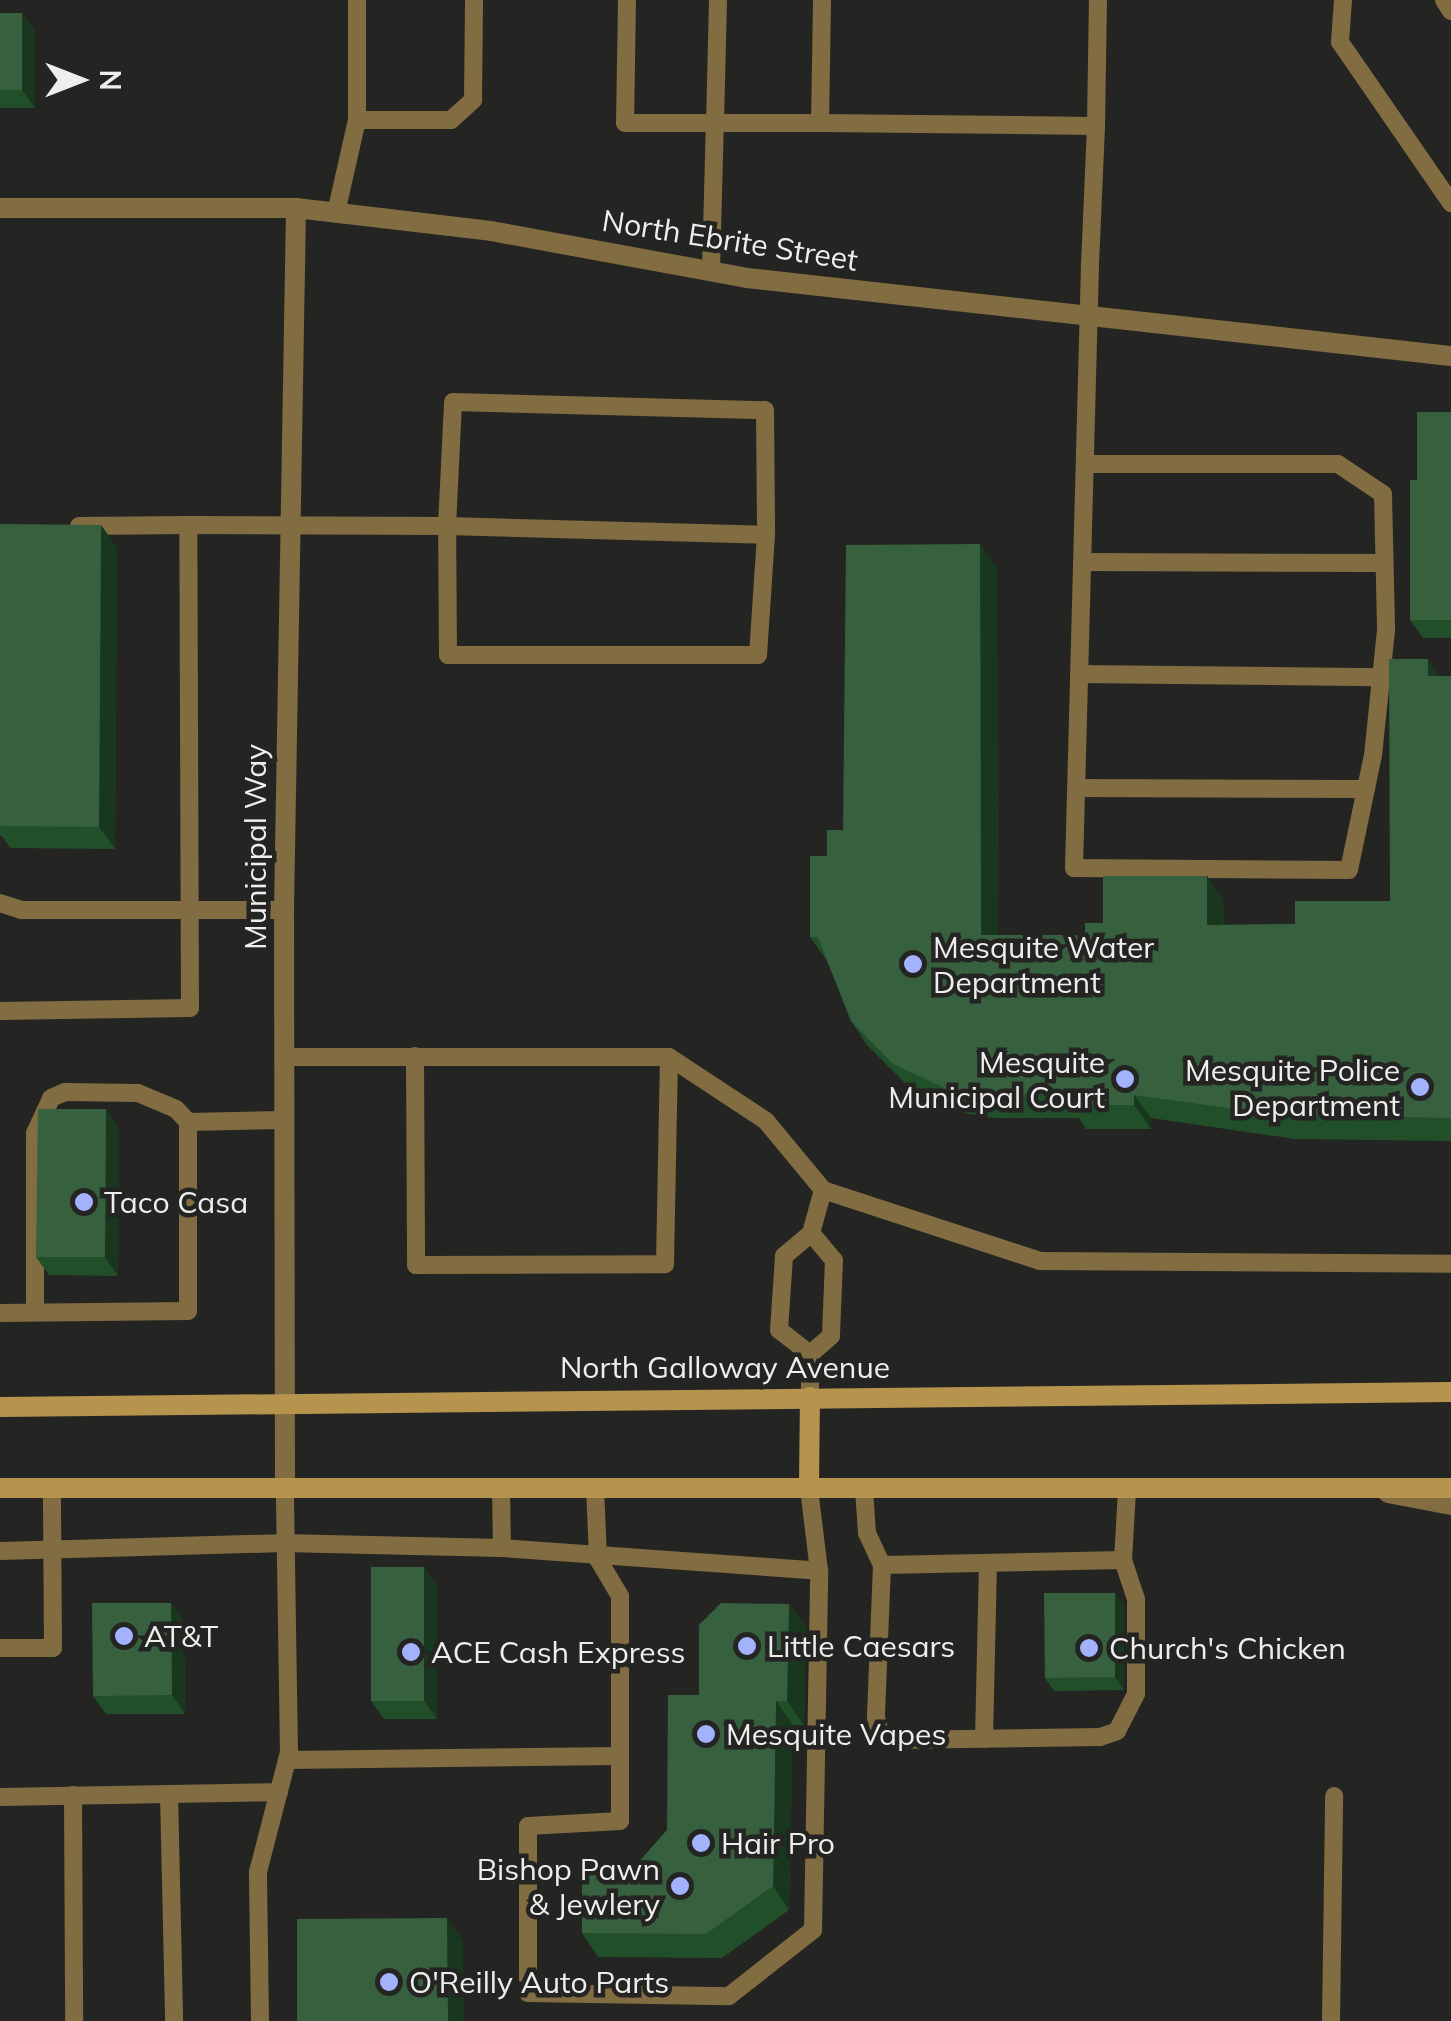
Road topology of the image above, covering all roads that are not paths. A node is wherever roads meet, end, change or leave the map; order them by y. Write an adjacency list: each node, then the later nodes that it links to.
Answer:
1 (357, 0): 10 (lane)
2 (474, 0): 10 (lane)
3 (627, 0): 11 (lane)
4 (718, 0): 11 (lane)
5 (822, 0): 12 (lane)
6 (1098, 0): 13 (lane)
7 (1343, 0): 14 (lane)
8 (1444, 0): 9 (lane)
9 (1451, 10)
10 (358, 120): 17 (lane)
11 (715, 122): 12 (lane); 18 (lane)
12 (820, 122): 13 (lane)
13 (1096, 126): 19 (lane)
14 (1451, 203)
15 (0, 208): 16 (street, North Ebrite Street)
16 (296, 208): 17 (street, North Ebrite Street); 24 (street, Municipal Way)
17 (336, 212): 18 (street, North Ebrite Street)
18 (711, 271): 19 (street, North Ebrite Street)
19 (1089, 316): 20 (street, North Ebrite Street); 21 (lane)
20 (1451, 356)
21 (1085, 464): 27 (lane); 28 (lane)
22 (188, 525): 23 (lane); 24 (lane); 34 (lane)
23 (56, 526)
24 (288, 526): 25 (lane); 35 (street, Municipal Way)
25 (447, 526): 26 (lane); 26 (lane); 26 (lane)
26 (766, 535)
27 (1082, 562): 28 (lane); 29 (lane)
28 (1384, 563): 30 (lane)
29 (1079, 674): 30 (lane); 31 (lane)
30 (1381, 678): 32 (lane)
31 (1076, 788): 32 (lane); 32 (lane)
32 (1366, 789)
33 (0, 903): 34 (lane)
34 (188, 909): 35 (lane); 36 (lane)
35 (284, 910): 38 (street, Municipal Way)
36 (0, 1011)
37 (414, 1056): 38 (lane); 39 (lane); 39 (lane)
38 (284, 1057): 40 (street, Municipal Way)
39 (669, 1057): 42 (lane)
40 (284, 1120): 41 (lane); 50 (street, Municipal Way)
41 (188, 1122): 45 (lane); 45 (lane)
42 (823, 1190): 43 (lane); 44 (lane)
43 (811, 1233): 47 (lane); 47 (lane)
44 (1451, 1264)
45 (34, 1312): 46 (lane)
46 (0, 1313)
47 (810, 1354): 49 (lane)
48 (1451, 1392): 49 (main road, North Galloway Avenue)
49 (810, 1397): 50 (main road, North Galloway Avenue); 57 (main road)
50 (284, 1400): 51 (main road, North Galloway Avenue); 52 (street, Municipal Way)
51 (0, 1407)
52 (284, 1486): 53 (main road); 55 (main road); 63 (lane)
53 (501, 1487): 56 (main road); 64 (lane)
54 (0, 1488): 55 (main road)
55 (52, 1488): 65 (lane)
56 (594, 1488): 57 (main road); 67 (lane)
57 (809, 1488): 58 (main road); 71 (lane)
58 (864, 1488): 60 (main road); 69 (lane)
59 (1451, 1488): 61 (main road)
60 (1126, 1490): 61 (main road); 68 (lane)
61 (1377, 1490): 62 (street)
62 (1451, 1505)
63 (282, 1543): 64 (lane); 65 (lane); 75 (lane)
64 (502, 1548): 67 (lane)
65 (53, 1550): 66 (lane); 72 (lane)
66 (0, 1551)
67 (598, 1559): 71 (lane); 74 (lane)
68 (1123, 1560): 70 (lane); 73 (lane)
69 (882, 1565): 70 (lane); 73 (lane)
70 (988, 1566): 73 (lane)
71 (819, 1572): 74 (lane)
72 (0, 1648)
73 (984, 1739)
74 (620, 1756): 75 (lane)
75 (286, 1760): 76 (lane)
76 (279, 1792): 77 (lane); 83 (lane)
77 (169, 1794): 78 (lane); 82 (lane)
78 (74, 1795): 80 (lane); 81 (lane)
79 (1334, 1796): 84 (lane)
80 (0, 1797)
81 (74, 2021)
82 (174, 2021)
83 (260, 2021)
84 (1330, 2021)

